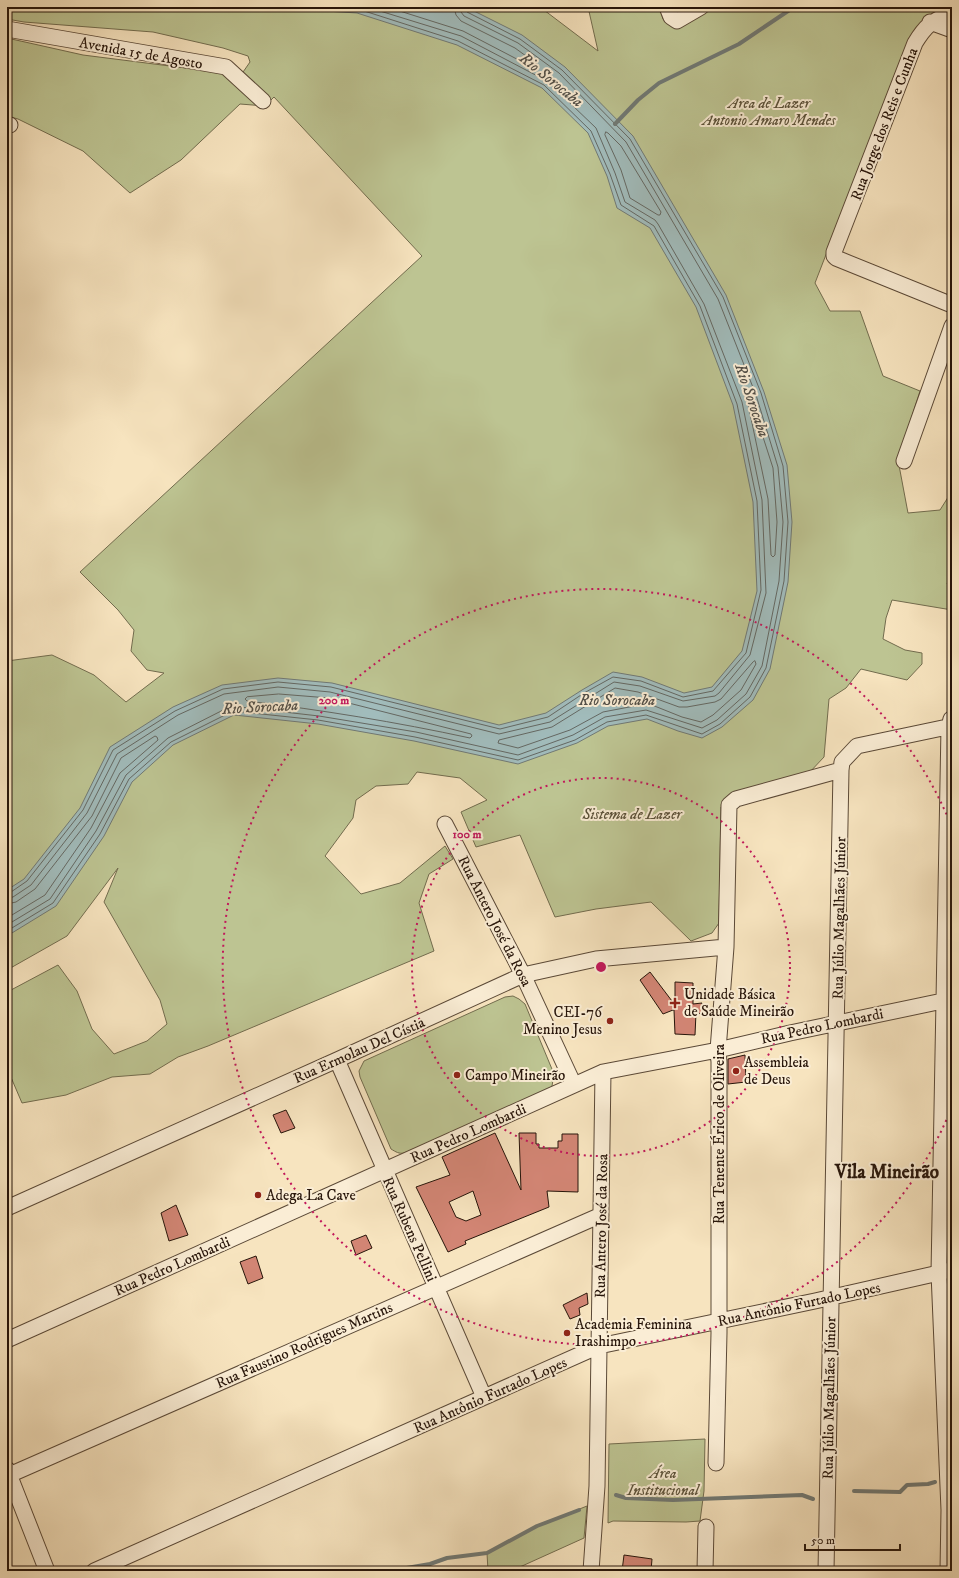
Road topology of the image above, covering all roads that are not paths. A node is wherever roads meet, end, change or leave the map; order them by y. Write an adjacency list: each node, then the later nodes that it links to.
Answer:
1 (701, 7): 2 (street)
2 (669, 12)
3 (952, 12): 4 (street, Rua Jorge dos Reis e Cunha)
4 (930, 22): 6 (street); 8 (street, Rua Jorge dos Reis e Cunha)
5 (7, 29): 7 (street, Avenida 15 de Agosto)
6 (952, 30)
7 (263, 101)
8 (952, 305)
9 (952, 326): 10 (street)
10 (904, 460)
11 (951, 723): 12 (street); 16 (street)
12 (841, 770): 14 (street, Rua Tenente Érico de Oliveira); 17 (street, Rua Júlio Magalhães Júnior)
13 (444, 824): 15 (street, Rua Antero José da Rosa)
14 (726, 947): 15 (street, Rua Ermolau Del Cístia); 18 (street, Rua Tenente Érico de Oliveira)
15 (523, 975): 19 (street, Rua Ermolau Del Cístia); 21 (street, Rua Antero José da Rosa)
16 (948, 1000): 17 (street, Rua Pedro Lombardi); 25 (street)
17 (837, 1023): 18 (street, Rua Pedro Lombardi); 27 (street, Rua Júlio Magalhães Júnior)
18 (718, 1050): 20 (street, Rua Pedro Lombardi); 28 (street, Rua Tenente Érico de Oliveira)
19 (337, 1060): 22 (street, Rua Rubens Pellini); 23 (street, Rua Ermolau Del Cístia)
20 (602, 1072): 21 (street, Rua Pedro Lombardi); 24 (street, Rua Antero José da Rosa)
21 (574, 1085): 22 (street, Rua Pedro Lombardi)
22 (385, 1170): 26 (street, Rua Rubens Pellini); 29 (street, Rua Pedro Lombardi)
23 (7, 1208)
24 (601, 1215): 26 (street, Rua Faustino Rodrigues Martins); 30 (street, Rua Antero José da Rosa)
25 (945, 1271): 27 (street, Rua Antônio Furtado Lopes); 40 (street)
26 (436, 1287): 31 (street, Rua Rubens Pellini); 33 (street, Rua Faustino Rodrigues Martins)
27 (831, 1298): 28 (street, Rua Antônio Furtado Lopes); 39 (street, Rua Júlio Magalhães Júnior)
28 (718, 1321): 30 (street, Rua Antônio Furtado Lopes); 32 (street, Rua Tenente Érico de Oliveira)
29 (7, 1340)
30 (599, 1346): 31 (street, Rua Antônio Furtado Lopes); 37 (street, Rua Antero José da Rosa)
31 (484, 1397): 36 (street, Rua Antônio Furtado Lopes)
32 (716, 1463)
33 (8, 1474): 35 (street)
34 (706, 1527): 38 (street)
35 (47, 1571)
36 (94, 1571)
37 (592, 1571)
38 (705, 1571)
39 (826, 1571)
40 (948, 1571)

